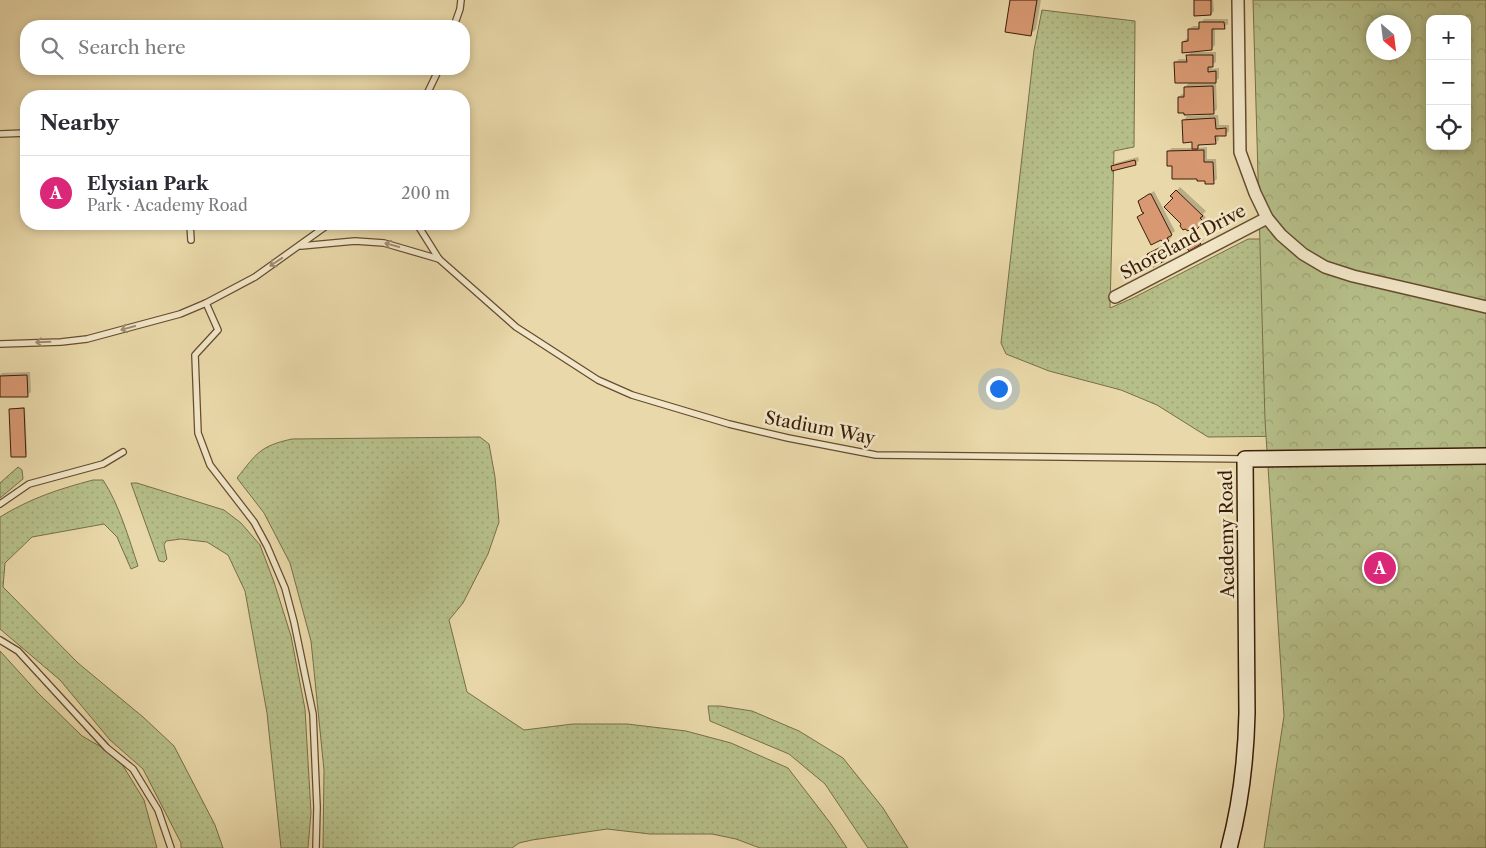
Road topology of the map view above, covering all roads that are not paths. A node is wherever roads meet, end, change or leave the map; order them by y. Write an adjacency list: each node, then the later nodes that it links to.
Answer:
1 (462, 0): 3 (lane)
2 (1238, 0): 8 (street)
3 (456, 20)
4 (436, 75): 5 (lane)
5 (429, 90)
6 (20, 133): 7 (lane)
7 (0, 134)
8 (1267, 218): 15 (street, Shoreland Drive); 17 (street)
9 (190, 230): 12 (lane)
10 (322, 230): 13 (lane)
11 (421, 230): 14 (lane, Stadium Way)
12 (191, 240)
13 (300, 246): 14 (lane, Stadium Way, one-way to 13); 16 (lane, one-way to 16)
14 (439, 259): 21 (lane, Stadium Way)
15 (1115, 297)
16 (206, 303): 18 (lane, one-way to 18); 25 (lane)
17 (1486, 307)
18 (0, 344)
19 (123, 452): 22 (lane)
20 (1486, 456): 21 (main road, Academy Road)
21 (1245, 459): 26 (main road, Academy Road)
22 (0, 504)
23 (0, 640): 24 (lane)
24 (171, 848)
25 (316, 848)
26 (1229, 848)

